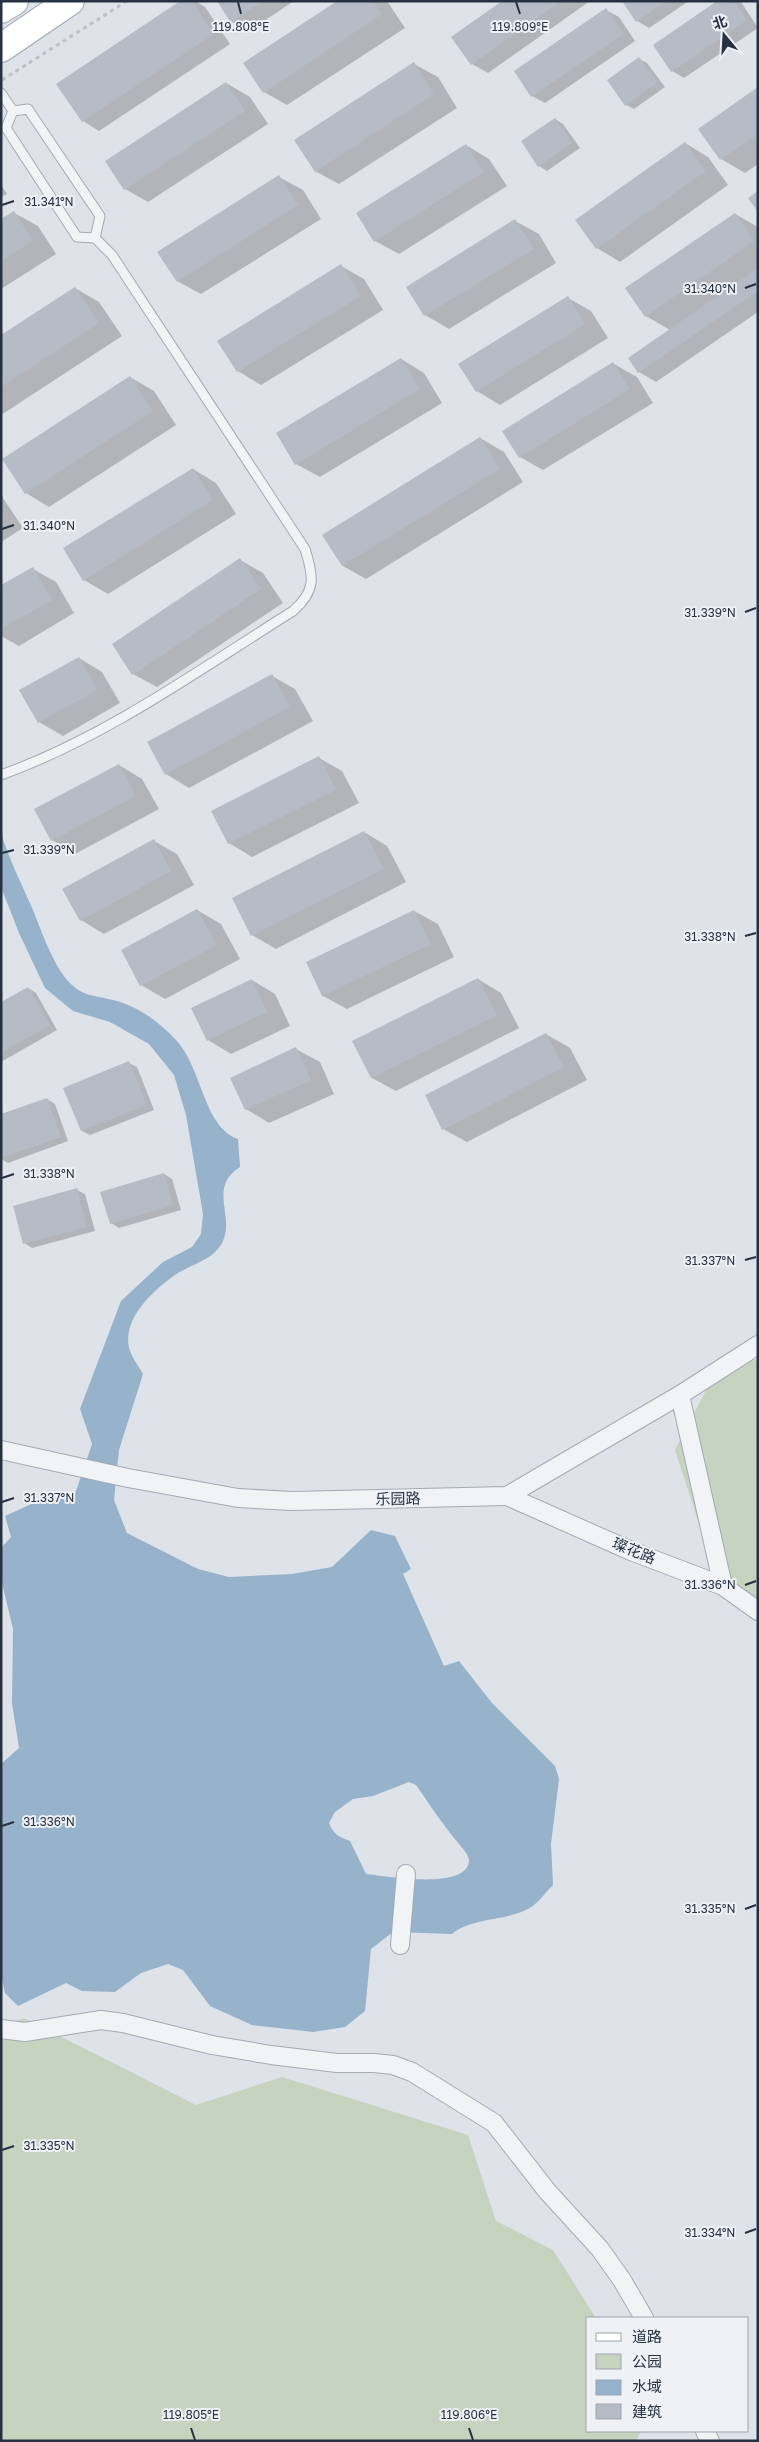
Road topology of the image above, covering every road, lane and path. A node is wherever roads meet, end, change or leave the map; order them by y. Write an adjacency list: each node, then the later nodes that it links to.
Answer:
1 (14, 1): 4 (main road)
2 (70, 1): 5 (main road)
3 (127, 1): 6 (path)
4 (1, 9)
5 (1, 48)
6 (1, 80)
7 (1, 93): 8 (lane)
8 (13, 111): 9 (lane); 9 (lane)
9 (96, 238): 10 (lane)
10 (1, 775)
11 (758, 1345): 12 (street, 乐园路)
12 (680, 1395): 14 (street, 乐园路); 15 (street)
13 (1, 1450): 14 (street, 乐园路)
14 (507, 1496): 15 (street, 璨花路)
15 (723, 1586): 16 (street, 璨花路)
16 (758, 1611)
17 (406, 1874): 18 (street)
18 (400, 1945)
19 (1, 2029): 20 (street)
20 (643, 2317)

